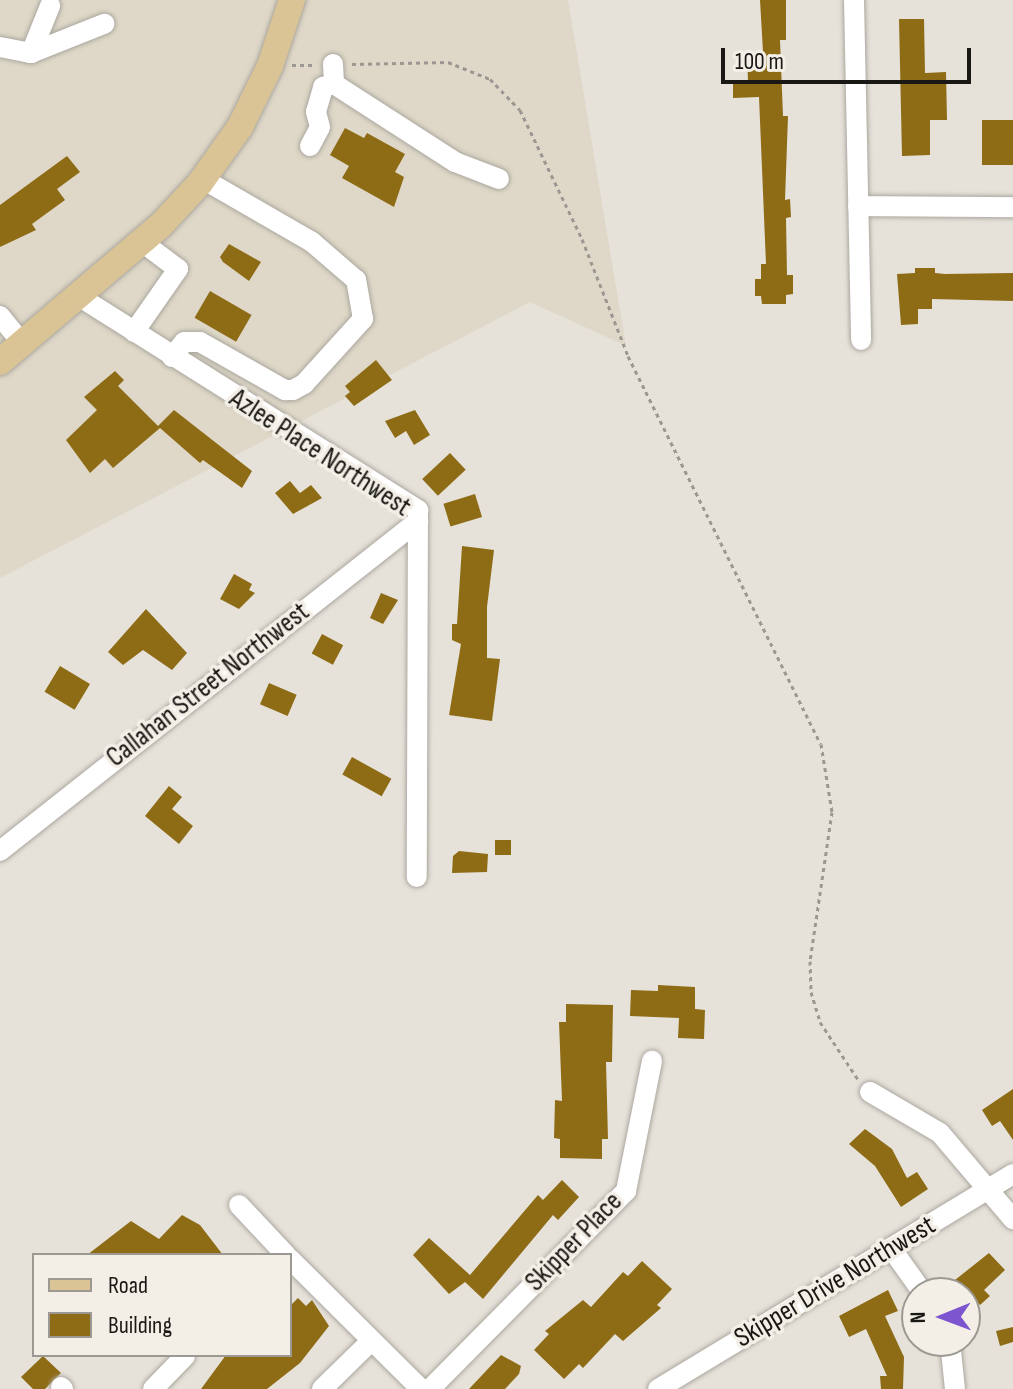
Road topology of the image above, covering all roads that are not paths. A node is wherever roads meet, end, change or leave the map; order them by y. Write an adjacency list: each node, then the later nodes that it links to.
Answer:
1 (292, 0): 8 (main road)
2 (854, 0): 10 (street)
3 (50, 6): 6 (street)
4 (104, 24): 6 (street)
5 (0, 47): 6 (street)
6 (31, 53)
7 (310, 146): 9 (street)
8 (203, 179): 12 (main road); 18 (street)
9 (499, 179)
10 (858, 206): 11 (street); 16 (street)
11 (1013, 207)
12 (142, 242): 13 (main road); 15 (street)
13 (80, 297): 15 (street, Azlee Place Northwest); 17 (main road)
14 (0, 316): 17 (street)
15 (134, 332): 18 (street, Azlee Place Northwest)
16 (861, 340)
17 (23, 344): 19 (main road)
18 (172, 357): 20 (street, Azlee Place Northwest)
19 (0, 362)
20 (418, 521): 21 (street, Callahan Street Northwest); 22 (street, Azlee Place Northwest)
21 (0, 851)
22 (417, 877)
23 (652, 1061): 39 (street, Skipper Place)
24 (870, 1092): 26 (street)
25 (1013, 1174): 26 (street, Skipper Drive Northwest)
26 (991, 1187): 28 (street); 29 (street, Skipper Drive Northwest)
27 (239, 1205): 30 (street)
28 (1013, 1219)
29 (891, 1248): 32 (street); 40 (street, Skipper Drive Northwest)
30 (284, 1253)
31 (292, 1261): 33 (street)
32 (912, 1277)
33 (369, 1343): 37 (street); 38 (street)
34 (184, 1357): 36 (street)
35 (952, 1357): 41 (street)
36 (153, 1389)
37 (322, 1389)
38 (421, 1389)
39 (430, 1389)
40 (658, 1389)
41 (955, 1389)

